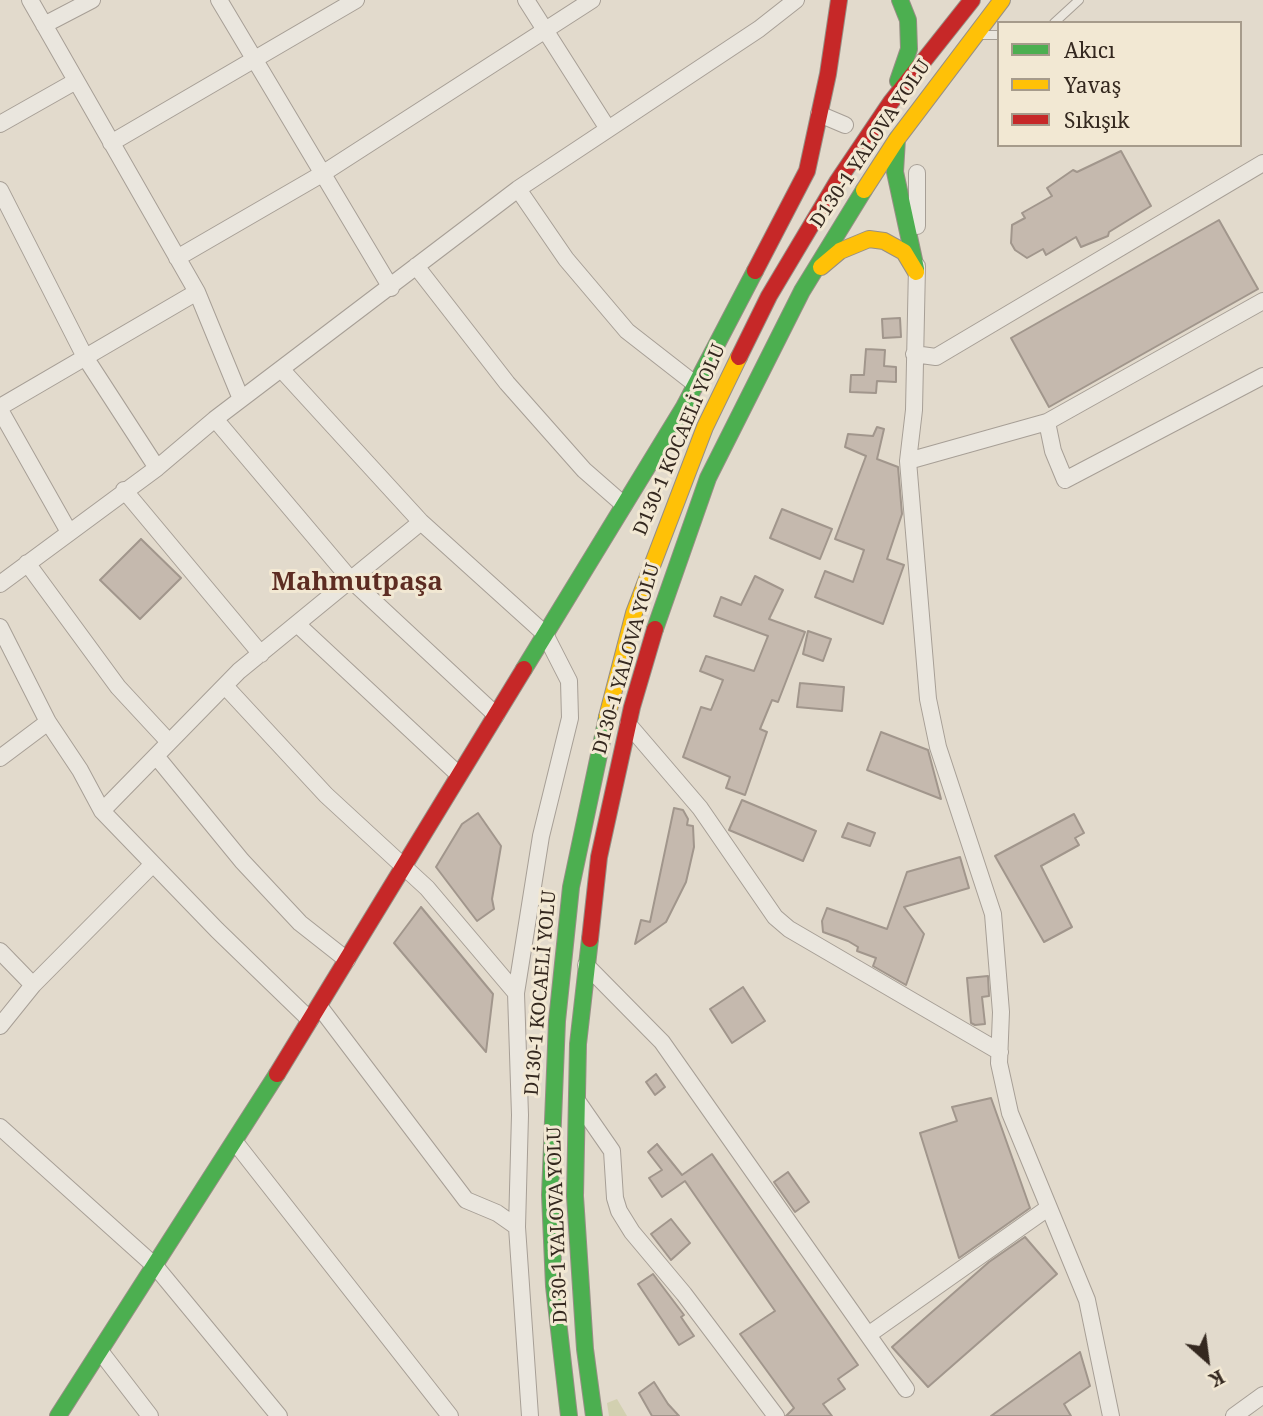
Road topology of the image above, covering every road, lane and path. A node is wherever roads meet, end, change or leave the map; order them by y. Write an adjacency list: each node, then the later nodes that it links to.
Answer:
1 (30, 0): 14 (street)
2 (92, 0): 14 (street)
3 (219, 0): 18 (street)
4 (356, 0): 18 (street)
5 (526, 0): 15 (street)
6 (592, 0): 15 (street)
7 (796, 0): 24 (street)
8 (839, 0): 21 (main road)
9 (900, 0): 20 (main road)
10 (972, 0): 20 (main road, D130-1 KOCAELİ YOLU)
11 (1002, 0): 16 (main road, D130-1 YALOVA YOLU)
12 (1079, 0): 13 (lane)
13 (1056, 21)
14 (44, 25): 19 (street)
15 (546, 31): 24 (street); 29 (street)
16 (973, 35): 17 (lane); 25 (main road, D130-1 YALOVA YOLU)
17 (997, 35)
18 (254, 58): 26 (street); 29 (street)
19 (76, 81): 22 (street); 26 (street)
20 (891, 102): 95 (main road, D130-1 KOCAELİ YOLU)
21 (819, 114): 23 (street); 43 (main road)
22 (0, 124)
23 (845, 125)
24 (608, 129): 30 (street)
25 (897, 139): 34 (main road); 36 (main road, D130-1 YALOVA YOLU)
26 (111, 143): 32 (street)
27 (1263, 163): 39 (street)
28 (917, 173): 34 (street)
29 (322, 174): 32 (street); 35 (street)
30 (517, 189): 33 (street); 43 (street)
31 (0, 190): 40 (street)
32 (177, 258): 37 (street)
33 (416, 266): 35 (street); 51 (street)
34 (916, 272): 36 (main road); 39 (street)
35 (391, 288): 41 (street)
36 (802, 291): 64 (main road, D130-1 YALOVA YOLU)
37 (197, 292): 40 (street); 44 (street)
38 (1263, 301): 47 (street)
39 (914, 354): 48 (street)
40 (85, 357): 45 (street); 49 (street)
41 (281, 369): 44 (street); 52 (street)
42 (1263, 376): 47 (street)
43 (695, 384): 51 (main road)
44 (241, 399): 46 (street)
45 (0, 409): 53 (street)
46 (215, 419): 49 (street); 55 (street)
47 (1047, 422): 48 (street)
48 (908, 461): 79 (street)
49 (157, 468): 50 (street)
50 (124, 490): 53 (street); 60 (street)
51 (624, 505): 59 (main road)
52 (421, 522): 55 (street); 59 (street)
53 (69, 532): 54 (street)
54 (27, 563): 56 (street); 65 (street)
55 (351, 580): 57 (street); 62 (street)
56 (0, 584)
57 (297, 624): 60 (street); 68 (street)
58 (0, 627): 63 (street)
59 (545, 634): 62 (main road); 76 (street)
60 (261, 654): 61 (street)
61 (225, 686): 65 (street); 71 (street)
62 (496, 715): 68 (main road)
63 (48, 722): 67 (street); 69 (street)
64 (628, 724): 74 (main road, D130-1 YALOVA YOLU); 79 (street)
65 (169, 742): 66 (street)
66 (156, 756): 69 (street); 73 (street)
67 (0, 758)
68 (459, 775): 71 (main road)
69 (102, 811): 70 (street)
70 (153, 864): 75 (street); 77 (street)
71 (403, 867): 73 (main road); 76 (street)
72 (0, 951): 75 (street)
73 (347, 960): 77 (main road)
74 (586, 965): 80 (main road, D130-1 YALOVA YOLU); 86 (street)
75 (33, 985): 78 (street)
76 (516, 993): 84 (street)
77 (315, 1013): 82 (main road); 84 (street)
78 (0, 1026)
79 (1000, 1052): 83 (street)
80 (576, 1100): 96 (main road, D130-1 YALOVA YOLU); 97 (street)
81 (0, 1128): 85 (street)
82 (234, 1142): 85 (main road); 93 (street)
83 (1048, 1208): 86 (street); 98 (street)
84 (517, 1227): 94 (street)
85 (156, 1267): 87 (main road); 92 (street)
86 (868, 1335): 88 (street)
87 (100, 1351): 90 (main road); 91 (street)
88 (906, 1389)
89 (1263, 1395): 99 (street)
90 (58, 1416)
91 (150, 1416)
92 (279, 1416)
93 (450, 1416)
94 (530, 1416)
95 (569, 1416)
96 (594, 1416)
97 (776, 1416)
98 (1111, 1416)
99 (1234, 1416)

